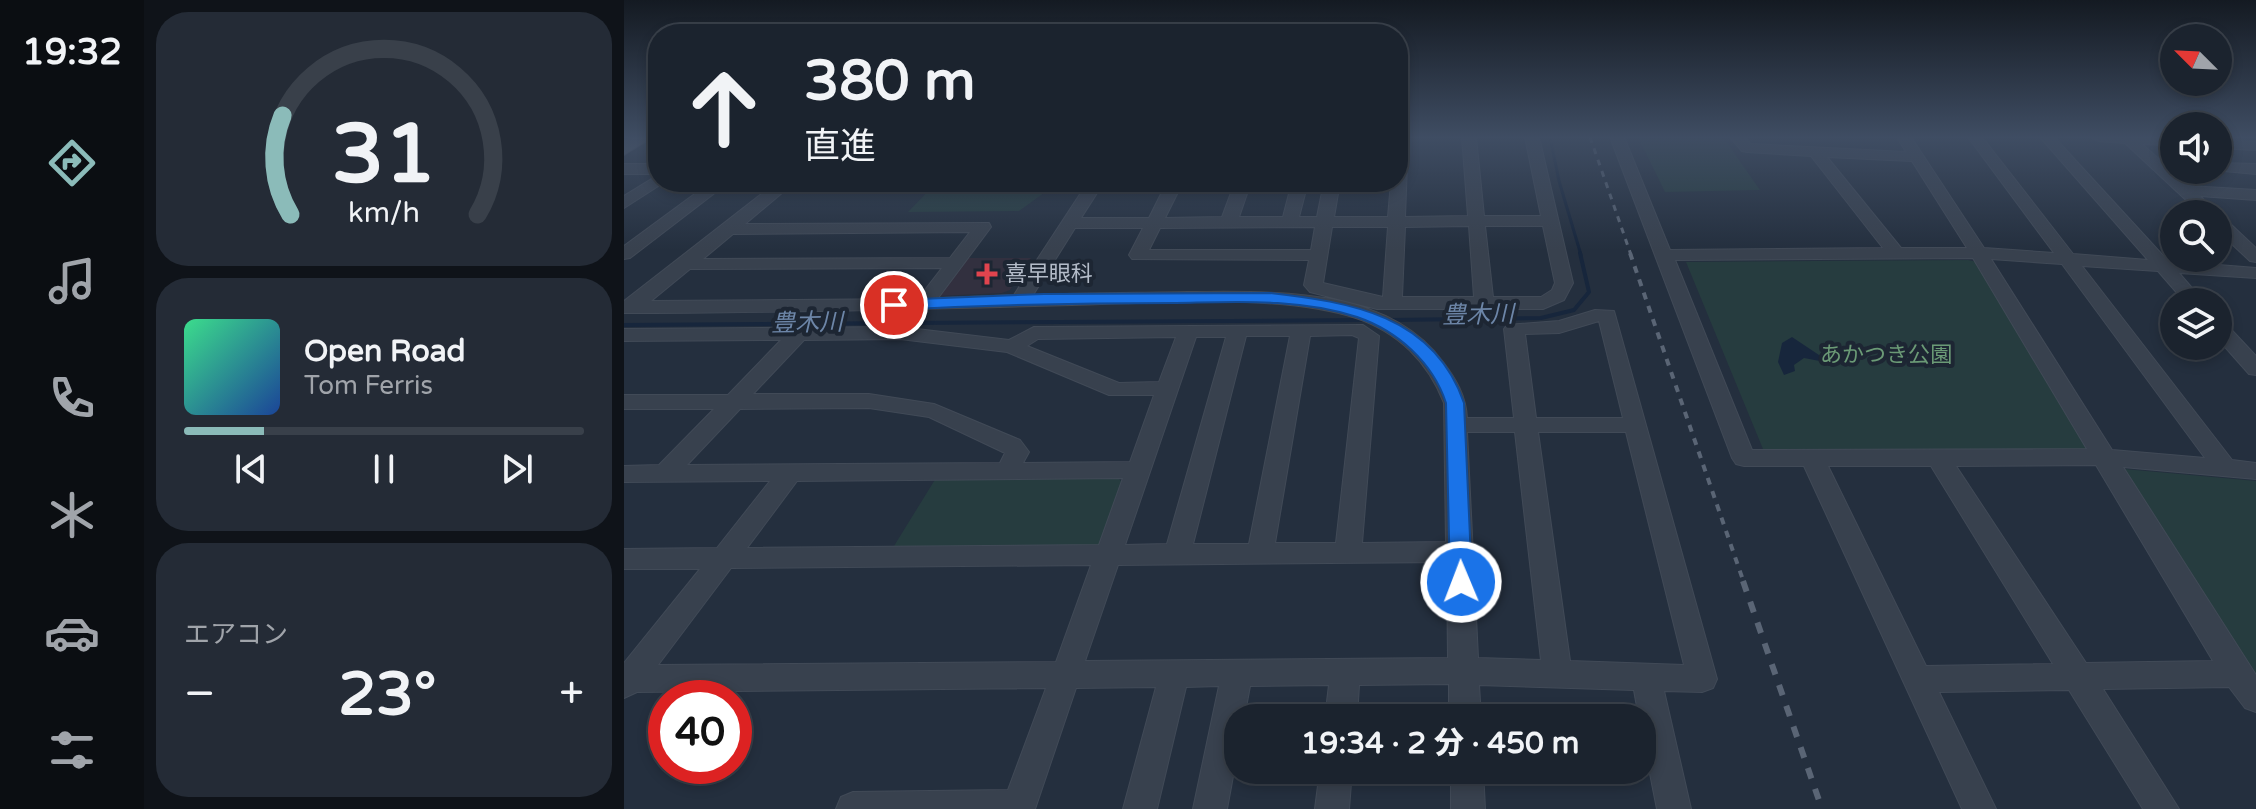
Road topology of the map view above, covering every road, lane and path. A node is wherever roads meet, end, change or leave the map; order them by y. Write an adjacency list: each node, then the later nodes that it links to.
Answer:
1 (1473, 175): 23 (street)
2 (1540, 175): 24 (street)
3 (1632, 175): 37 (street)
4 (1834, 175): 33 (street)
5 (1928, 175): 34 (street)
6 (2003, 175): 39 (street)
7 (2081, 175): 42 (street)
8 (2168, 175): 10 (street)
9 (648, 187): 21 (street)
10 (2184, 190): 19 (street); 20 (street)
11 (708, 192): 35 (street)
12 (775, 192): 30 (street)
13 (1090, 192): 28 (street)
14 (1170, 192): 29 (street)
15 (1240, 192): 25 (street)
16 (1298, 192): 26 (street)
17 (1330, 192): 27 (street)
18 (1398, 192): 22 (street)
19 (2256, 195)
20 (2195, 200)
21 (624, 203)
22 (1397, 221): 23 (street); 27 (street); 52 (street)
23 (1477, 221): 24 (street); 49 (street)
24 (1550, 221): 49 (street)
25 (1229, 222): 26 (street); 29 (street)
26 (1290, 222): 27 (street)
27 (1325, 222): 36 (street)
28 (1070, 223): 29 (street); 48 (street)
29 (1154, 223): 36 (street)
30 (730, 229): 40 (street); 41 (street)
31 (2233, 236): 32 (street); 38 (street)
32 (2256, 237)
33 (1896, 253): 34 (street); 37 (street)
34 (1979, 253): 39 (street); 68 (street)
35 (624, 254)
36 (1319, 255): 52 (street)
37 (1664, 255): 69 (street)
38 (2256, 257)
39 (2067, 259): 43 (street); 70 (street)
40 (956, 263): 41 (street); 50 (street)
41 (686, 264): 51 (street)
42 (2160, 264)
43 (2160, 267)
44 (2232, 271): 46 (street)
45 (2168, 272): 47 (street)
46 (2256, 273)
47 (2182, 288)
48 (1021, 299): 50 (street); 52 (street)
49 (1484, 302): 52 (street)
50 (923, 305): 51 (street)
51 (628, 307)
52 (1392, 315): 64 (street)
53 (1301, 330): 55 (street); 78 (street); 79 (street)
54 (1188, 331): 55 (street); 59 (street); 61 (street)
55 (1237, 331): 80 (street)
56 (798, 334): 57 (street); 59 (street); 63 (street)
57 (624, 335)
58 (2232, 342): 60 (street)
59 (1012, 347): 61 (street)
60 (2256, 369)
61 (1168, 388): 71 (street)
62 (624, 402): 63 (street)
63 (734, 402): 72 (street); 76 (street)
64 (1456, 425): 66 (street); 77 (street)
65 (1635, 425): 66 (street); 66 (street); 92 (street)
66 (1527, 426): 87 (street)
67 (1938, 457): 68 (street); 69 (street); 90 (street)
68 (2104, 457): 70 (street); 88 (street)
69 (1812, 458): 93 (street)
70 (2225, 468): 73 (street)
71 (1139, 470): 72 (street); 81 (street)
72 (1007, 471): 74 (street)
73 (2256, 471)
74 (790, 473): 76 (street); 83 (street)
75 (624, 474): 76 (street)
76 (665, 474)
77 (1460, 552): 79 (street); 84 (street)
78 (1260, 553): 79 (street); 80 (street)
79 (1348, 553)
80 (1177, 554): 81 (street)
81 (1110, 555): 83 (street); 91 (street)
82 (624, 559): 83 (street)
83 (723, 559): 94 (street)
84 (1463, 671): 86 (street); 87 (street); 97 (street)
85 (1237, 673): 86 (street); 89 (street); 103 (street)
86 (1345, 673): 96 (street)
87 (1557, 674): 92 (street)
88 (2237, 674): 90 (street); 95 (street)
89 (1174, 675): 91 (street); 102 (street)
90 (2076, 675): 93 (street); 108 (street)
91 (1064, 677): 94 (street); 100 (street)
92 (1646, 677): 106 (street)
93 (1916, 679): 107 (street)
94 (626, 682)
95 (2256, 698)
96 (1342, 704)
97 (1464, 704)
98 (1335, 784): 104 (street)
99 (1467, 784): 105 (street)
100 (1019, 808): 101 (street)
101 (853, 809)
102 (1140, 809)
103 (1210, 809)
104 (1332, 809)
105 (1468, 809)
106 (1674, 809)
107 (1979, 809)
108 (2162, 809)

